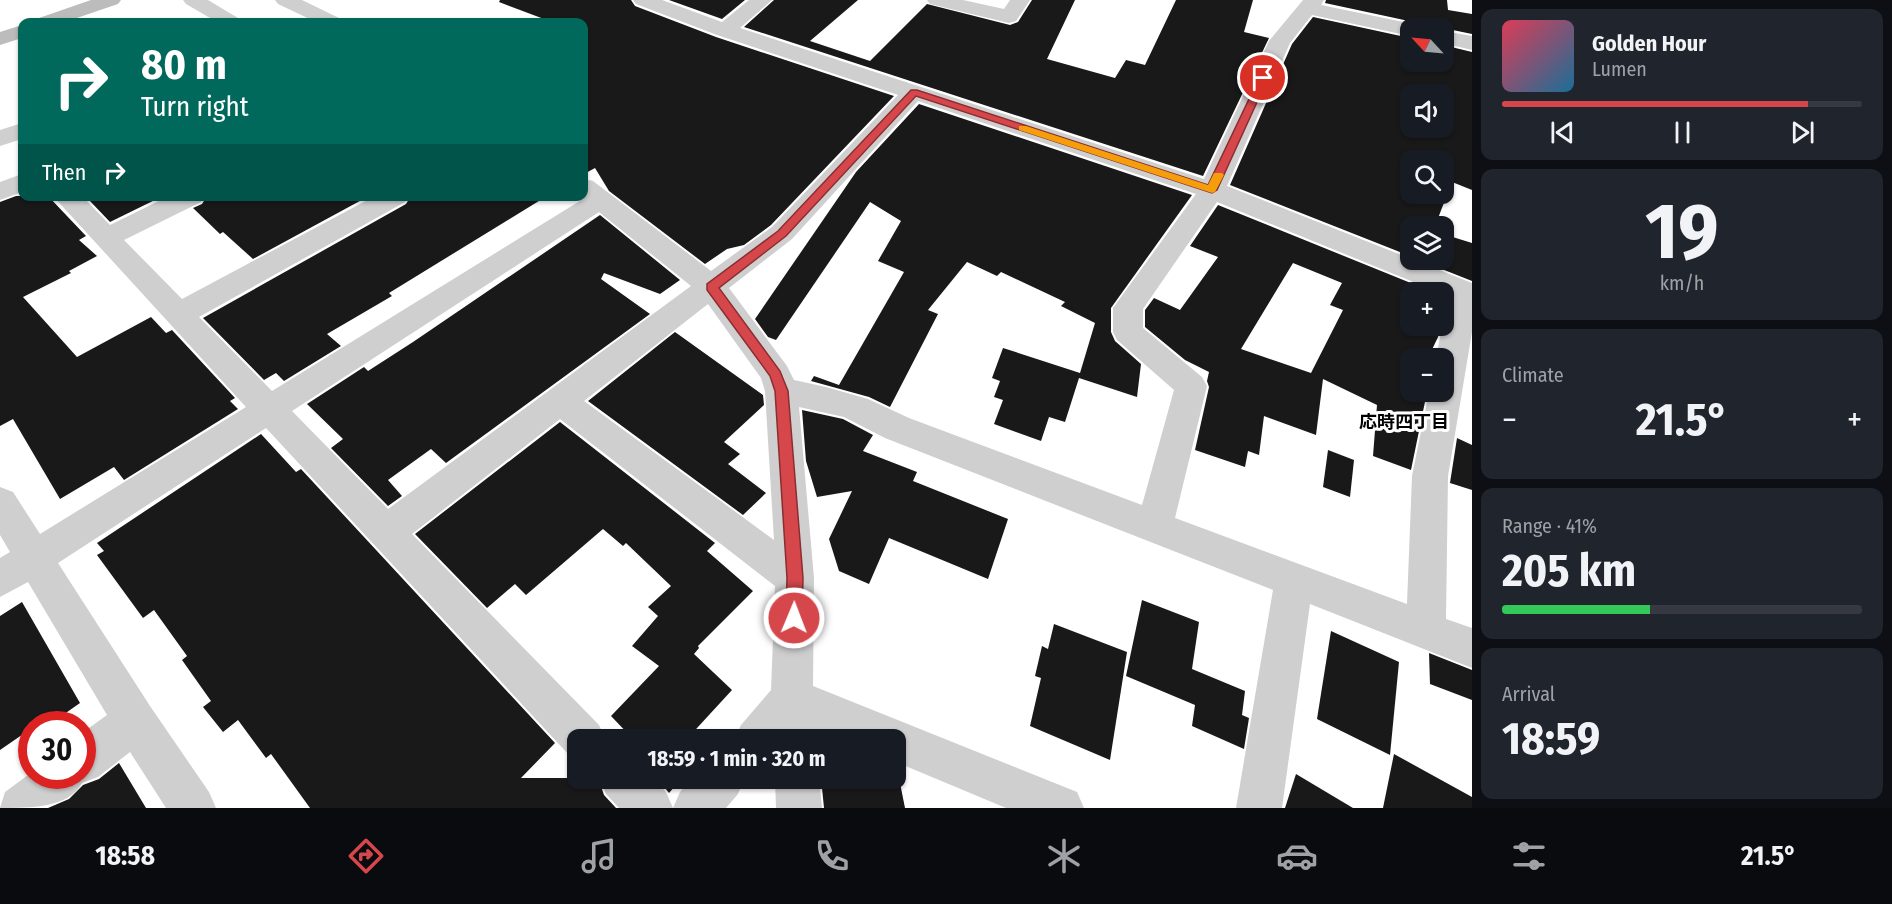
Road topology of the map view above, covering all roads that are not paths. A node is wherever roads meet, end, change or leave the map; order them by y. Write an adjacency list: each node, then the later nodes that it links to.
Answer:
1 (111, 0): 10 (main road)
2 (193, 0): 11 (street)
3 (285, 0): 9 (street)
4 (642, 0): 15 (street)
5 (762, 0): 15 (street)
6 (937, 0): 7 (street)
7 (1020, 0)
8 (1311, 4): 14 (street); 22 (street)
9 (313, 12): 12 (street); 13 (street)
10 (58, 18)
11 (224, 18)
12 (298, 18)
13 (324, 18)
14 (1400, 27)
15 (725, 30): 20 (street)
16 (18, 32): 17 (main road)
17 (0, 39)
18 (1454, 39): 19 (street)
19 (1472, 43)
20 (914, 92): 22 (street); 30 (street)
21 (18, 184): 23 (street)
22 (1212, 190): 31 (street); 37 (street)
23 (0, 192)
24 (592, 194): 30 (street)
25 (71, 201): 29 (street)
26 (182, 201): 29 (street)
27 (387, 201): 32 (street)
28 (581, 201): 35 (street)
29 (106, 238): 32 (street)
30 (712, 287): 33 (street); 34 (street)
31 (1468, 293): 43 (street)
32 (178, 315): 35 (street)
33 (781, 391): 37 (street); 40 (street)
34 (561, 401): 38 (street); 40 (street)
35 (269, 409): 38 (street); 39 (street)
36 (0, 503): 39 (street)
37 (1155, 526): 42 (street)
38 (385, 533): 47 (street)
39 (35, 556): 41 (street); 46 (street)
40 (795, 578): 45 (street)
41 (0, 579)
42 (1294, 579): 43 (street); 63 (street)
43 (1426, 629): 44 (street)
44 (1472, 648)
45 (792, 698): 48 (street); 49 (street); 50 (street)
46 (135, 721): 52 (street); 58 (street)
47 (573, 729)
48 (765, 729)
49 (794, 729)
50 (867, 729)
51 (906, 745): 62 (street)
52 (96, 750)
53 (46, 789): 57 (street)
54 (632, 789): 59 (street)
55 (712, 789): 60 (street)
56 (798, 789): 61 (street)
57 (21, 808)
58 (193, 808)
59 (650, 808)
60 (696, 808)
61 (799, 808)
62 (1061, 808)
63 (1259, 808)

